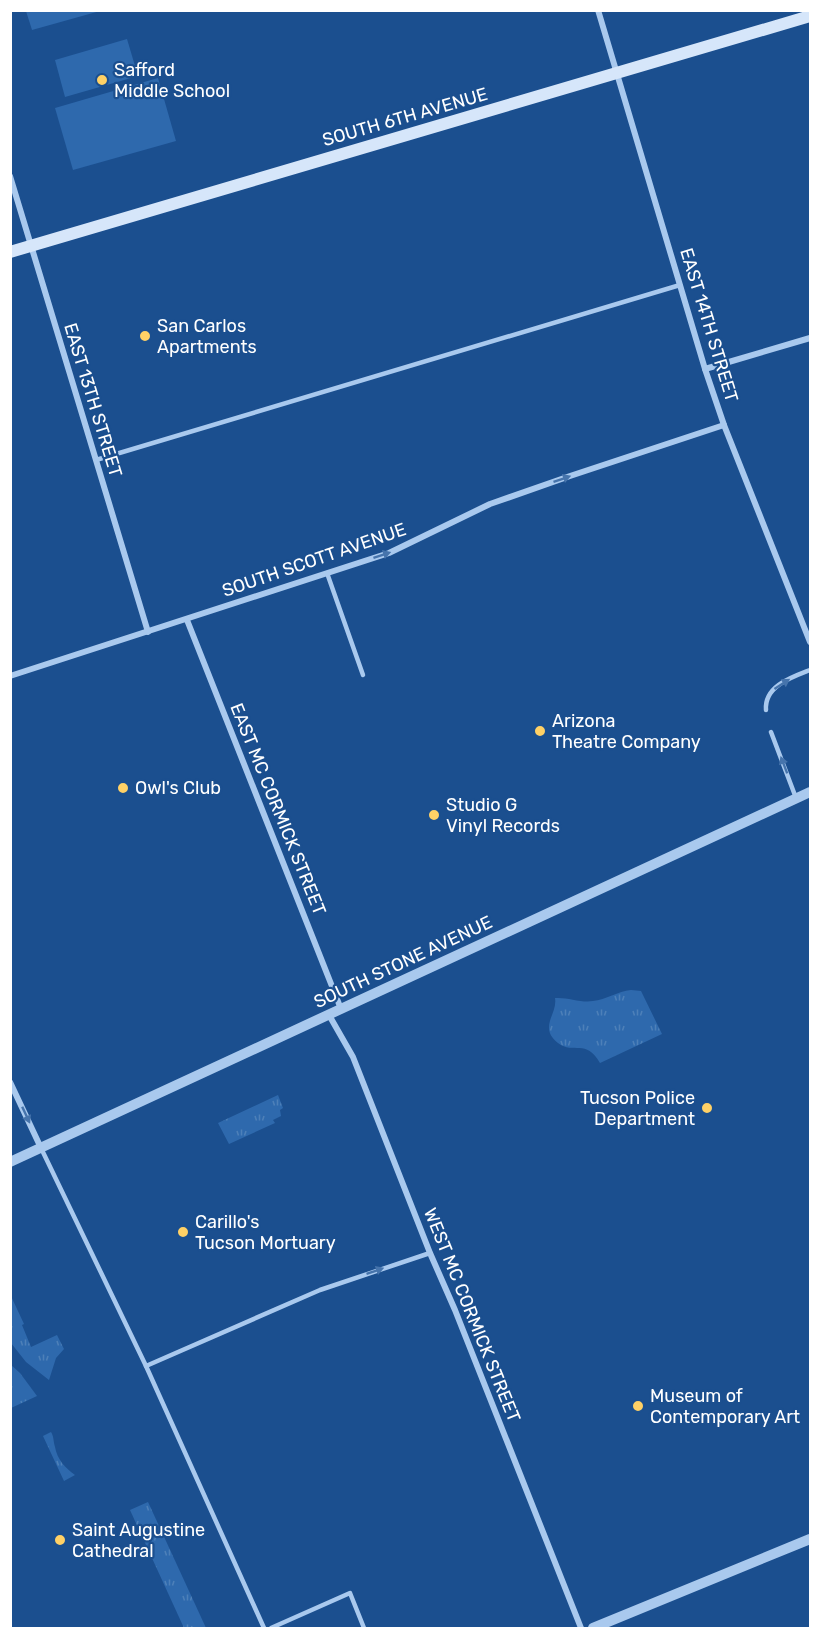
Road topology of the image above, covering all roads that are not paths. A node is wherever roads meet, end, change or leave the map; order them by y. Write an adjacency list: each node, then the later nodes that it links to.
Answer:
1 (598, 10): 3 (street, EAST 14TH STREET)
2 (810, 16): 3 (main road, SOUTH 6TH AVENUE)
3 (616, 72): 5 (main road, SOUTH 6TH AVENUE); 7 (street, EAST 14TH STREET)
4 (10, 176): 5 (street, EAST 13TH STREET)
5 (31, 246): 6 (main road, SOUTH 6TH AVENUE); 11 (street, EAST 13TH STREET)
6 (10, 252)
7 (680, 285): 9 (street, EAST 14TH STREET); 11 (lane)
8 (810, 338): 9 (street)
9 (705, 369): 10 (street, EAST 14TH STREET)
10 (724, 425): 12 (street, SOUTH SCOTT AVENUE, one-way to 10); 15 (street, EAST 14TH STREET)
11 (96, 460): 14 (street, EAST 13TH STREET)
12 (327, 573): 13 (street, SOUTH SCOTT AVENUE); 17 (lane)
13 (187, 620): 14 (street, SOUTH SCOTT AVENUE); 23 (street, EAST MC CORMICK STREET)
14 (147, 632): 18 (street, SOUTH SCOTT AVENUE)
15 (810, 642)
16 (810, 670): 19 (lane, one-way to 16)
17 (363, 675)
18 (10, 676)
19 (766, 710)
20 (771, 732): 22 (lane, one-way to 20)
21 (810, 792): 22 (street, SOUTH STONE AVENUE)
22 (796, 798): 23 (street, SOUTH STONE AVENUE)
23 (341, 1009): 24 (street, SOUTH STONE AVENUE)
24 (329, 1015): 26 (street, SOUTH STONE AVENUE); 28 (street, WEST MC CORMICK STREET)
25 (10, 1082): 26 (street, one-way to 26)
26 (41, 1148): 27 (street, SOUTH STONE AVENUE); 29 (lane)
27 (10, 1162)
28 (430, 1253): 29 (lane, one-way to 28); 34 (street, WEST MC CORMICK STREET)
29 (146, 1366): 31 (lane)
30 (810, 1541): 35 (street)
31 (264, 1629)
32 (271, 1629): 33 (lane)
33 (364, 1629)
34 (581, 1629)
35 (593, 1629)

